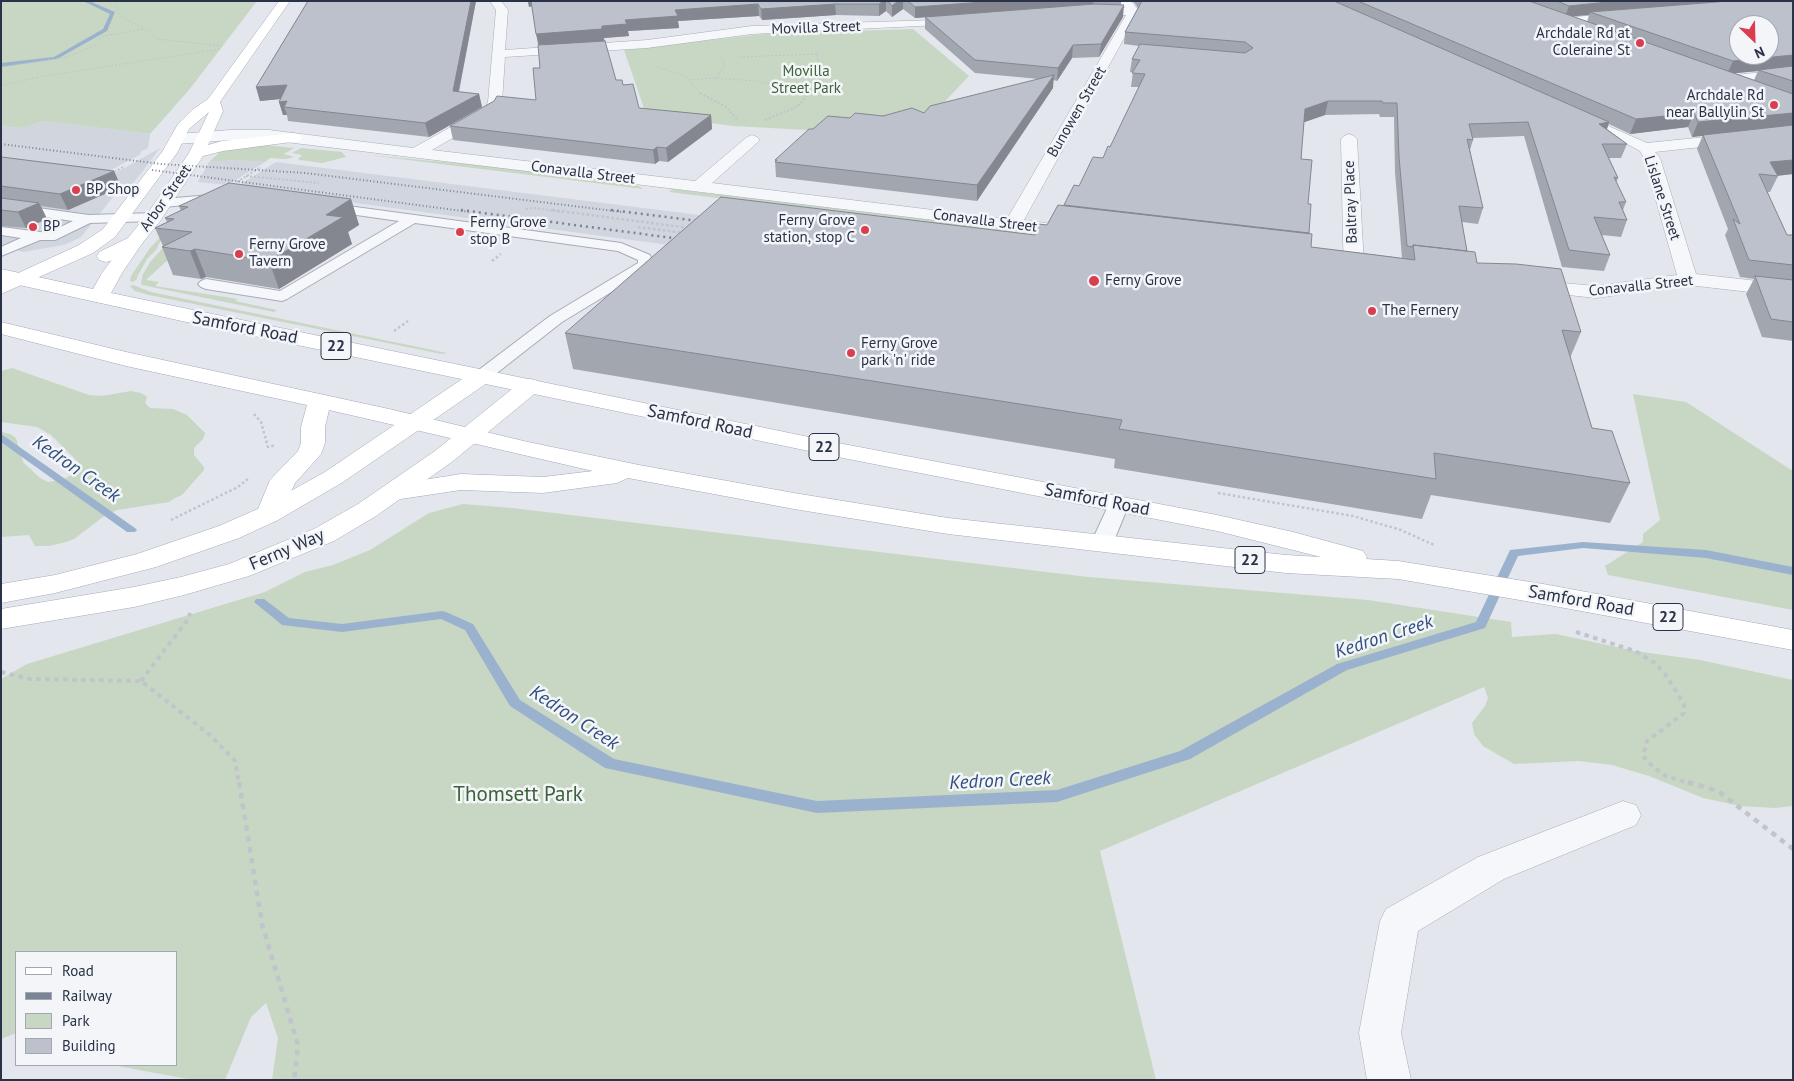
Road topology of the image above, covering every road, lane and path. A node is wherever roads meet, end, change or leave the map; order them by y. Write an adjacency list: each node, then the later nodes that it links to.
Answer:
1 (115, 1): 8 (path)
2 (286, 1): 23 (main road, Arbor Street)
3 (495, 1): 12 (street)
4 (1128, 6): 5 (street); 48 (street, Bunowen Street)
5 (1075, 12)
6 (1635, 15): 9 (street)
7 (976, 20): 12 (street, Movilla Street)
8 (146, 29): 10 (path); 16 (path)
9 (1587, 31)
10 (222, 46)
11 (224, 48): 20 (path)
12 (500, 54): 35 (street)
13 (817, 54): 22 (path)
14 (720, 57): 18 (path)
15 (654, 66): 19 (path)
16 (1, 67)
17 (1793, 73): 21 (street)
18 (716, 78): 19 (path); 22 (path)
19 (689, 80): 25 (path)
20 (1, 86)
21 (1750, 89)
22 (810, 92): 26 (path)
23 (213, 102): 28 (main road, Arbor Street); 30 (main road, Arbor Street)
24 (1561, 110): 33 (street, Lislane Street)
25 (734, 116)
26 (763, 121)
27 (1793, 132): 33 (street)
28 (204, 137): 29 (street, Conavalla Street); 30 (street, Conavalla Street); 34 (main road, Arbor Street)
29 (294, 138): 34 (main road); 35 (street, Conavalla Street)
30 (178, 139): 45 (main road, Arbor Street)
31 (1349, 139): 60 (street, Baltray Place)
32 (752, 140): 39 (street)
33 (1645, 148): 63 (street, Lislane Street)
34 (197, 153): 43 (main road, Arbor Street)
35 (415, 153): 39 (street, Conavalla Street)
36 (264, 165): 37 (path)
37 (246, 176): 38 (path); 40 (path)
38 (251, 176)
39 (698, 186): 48 (street, Conavalla Street)
40 (233, 191): 43 (lane)
41 (316, 205): 47 (lane)
42 (1, 207): 46 (lane)
43 (159, 210): 45 (lane); 55 (main road, Arbor Street)
44 (528, 213): 50 (path)
45 (122, 218): 46 (lane); 62 (main road, Arbor Street)
46 (89, 219): 54 (lane)
47 (412, 219): 66 (lane); 74 (lane)
48 (1013, 224): 53 (street, Conavalla Street)
49 (636, 227): 52 (path)
50 (690, 228)
51 (1, 231): 54 (lane)
52 (685, 233)
53 (1097, 234)
54 (37, 236): 56 (lane)
55 (134, 242): 65 (main road, Arbor Street); 69 (main road)
56 (1, 252)
57 (502, 253): 58 (path)
58 (492, 261)
59 (1335, 263): 60 (street)
60 (1354, 265): 61 (street)
61 (1374, 267)
62 (10, 278): 65 (main road, Samford Road / 22); 67 (main road, Arbor Street)
63 (1688, 279): 64 (street, Conavalla Street); 68 (street, Conavalla Street)
64 (1508, 283)
65 (40, 284): 69 (main road, Samford Road / 22); 70 (main road, Arbor Street)
66 (206, 284)
67 (1, 288)
68 (1793, 291)
69 (99, 297): 74 (main road, Samford Road / 22)
70 (1, 301)
71 (408, 322): 73 (path)
72 (1, 328): 76 (main road, Samford Road / 22)
73 (398, 328)
74 (482, 376): 75 (main road, Samford Road / 22); 77 (main road, Ferny Way)
75 (530, 386): 78 (main road, Ferny Way); 84 (main road, Samford Road / 22)
76 (319, 402): 77 (main road, Samford Road / 22); 85 (main road)
77 (414, 422): 78 (main road, Samford Road / 22); 85 (main road, Ferny Way)
78 (471, 436): 82 (main road, Samford Road / 22); 83 (main road, Ferny Way)
79 (268, 447): 80 (path)
80 (268, 452)
81 (255, 473): 86 (path)
82 (639, 473): 83 (main road); 87 (main road, Samford Road / 22)
83 (394, 492): 90 (main road, Ferny Way)
84 (1119, 504): 87 (lane); 88 (main road, Samford Road / 22)
85 (269, 514): 90 (main road, Ferny Way)
86 (170, 520)
87 (1102, 543): 88 (main road, Samford Road / 22)
88 (1398, 570): 92 (main road, Samford Road / 22)
89 (190, 605): 94 (path)
90 (5, 614)
91 (1573, 631): 96 (path)
92 (1793, 640)
93 (1, 672): 94 (path)
94 (141, 681): 97 (path)
95 (1623, 814): 98 (street)
96 (1793, 849)
97 (294, 1080)
98 (1389, 1080)

